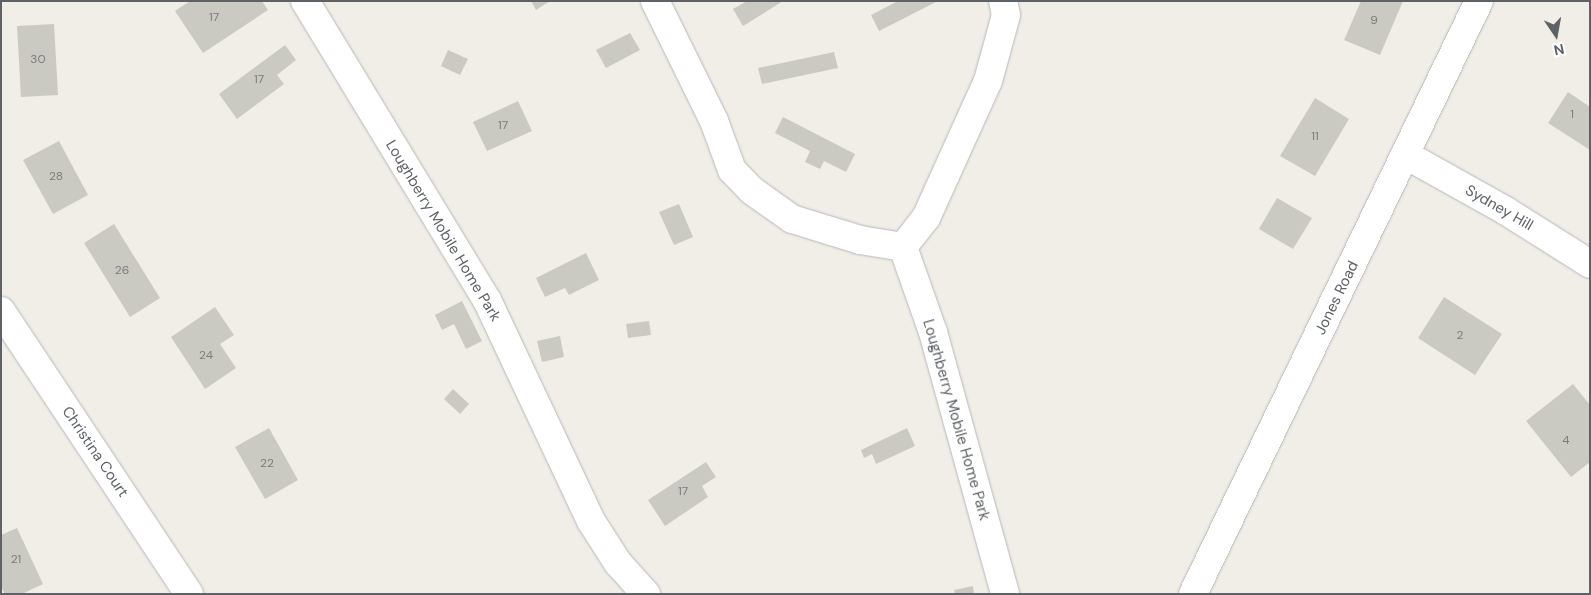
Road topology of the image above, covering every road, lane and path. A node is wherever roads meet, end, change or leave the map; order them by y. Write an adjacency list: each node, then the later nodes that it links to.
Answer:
1 (305, 1): 10 (street, Loughberry Mobile Home Park)
2 (655, 1): 6 (street)
3 (1003, 1): 6 (street)
4 (1479, 1): 5 (street, Jones Road)
5 (1406, 155): 7 (street, Sydney Hill); 12 (street, Jones Road)
6 (903, 247): 11 (street, Loughberry Mobile Home Park)
7 (1590, 264)
8 (1, 311): 9 (street, Christina Court)
9 (189, 594)
10 (646, 594)
11 (1005, 594)
12 (1193, 594)

